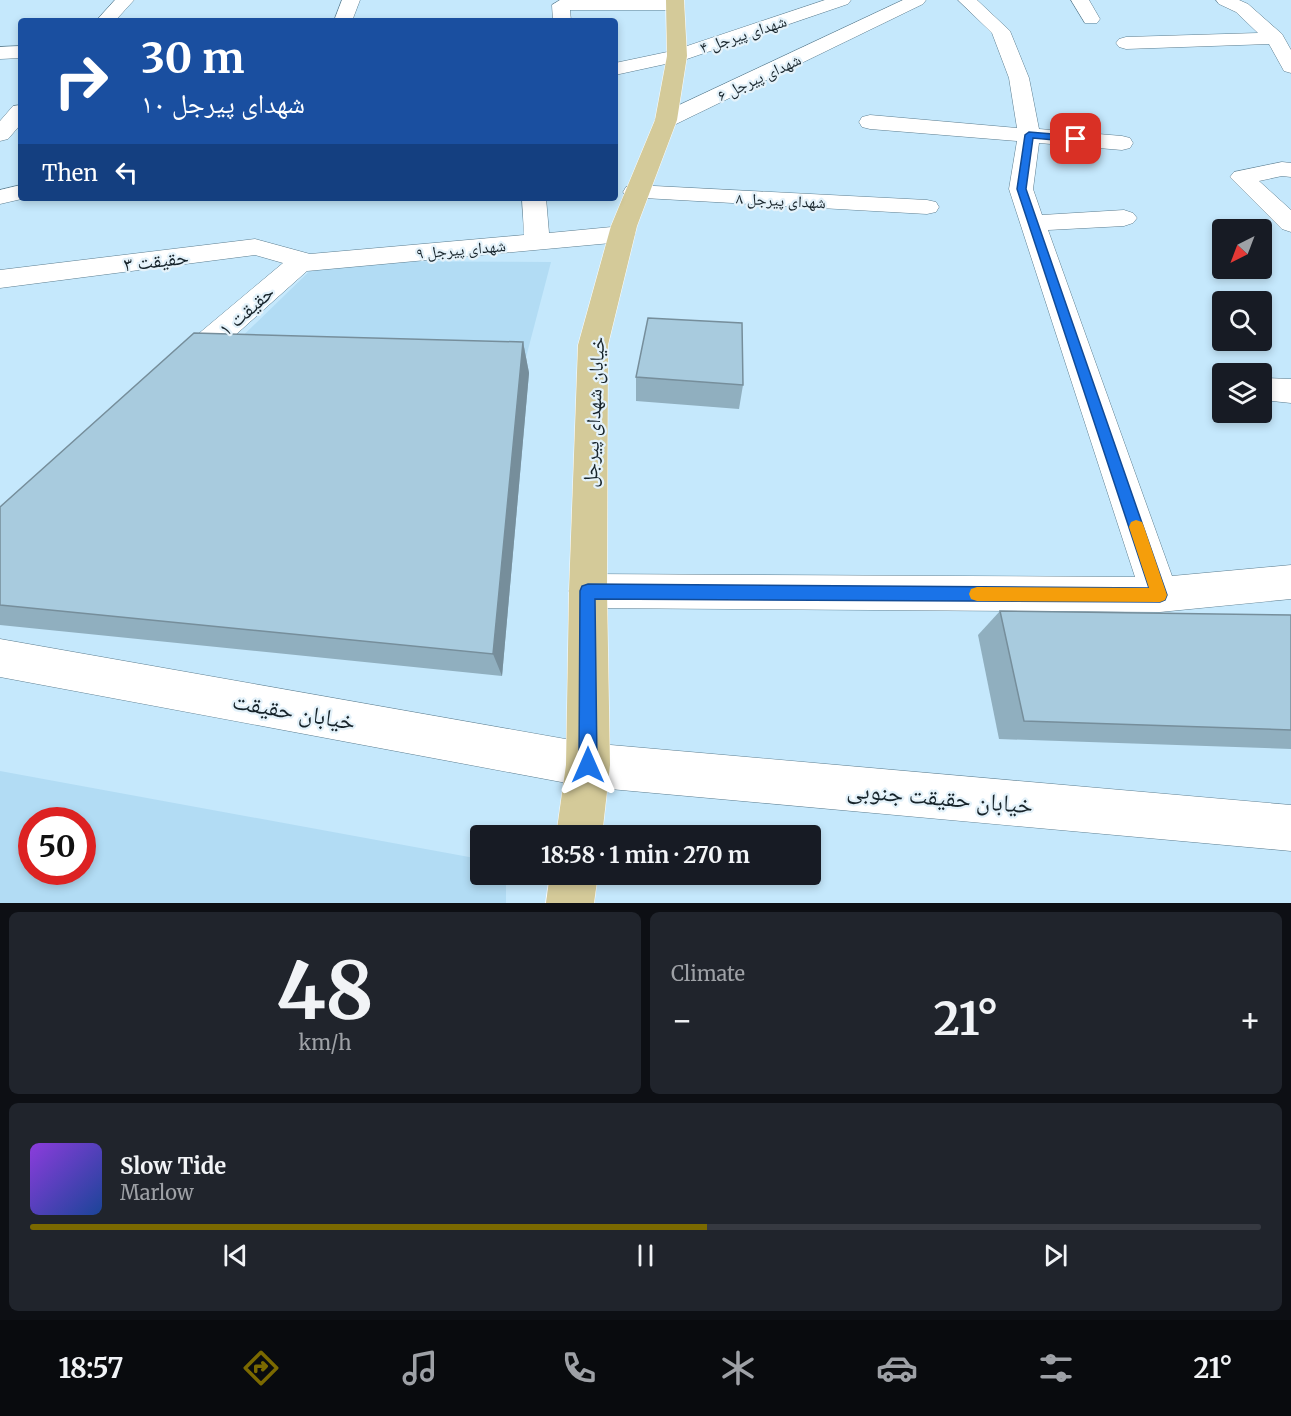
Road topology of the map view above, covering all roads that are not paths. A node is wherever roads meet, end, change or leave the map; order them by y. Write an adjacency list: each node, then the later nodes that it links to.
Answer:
1 (125, 0): 9 (street)
2 (351, 0): 10 (street)
3 (842, 0): 17 (street, شهدای پیرجل ۴)
4 (917, 0): 21 (street, شهدای پیرجل ۶)
5 (967, 0): 25 (street)
6 (1080, 0): 12 (street)
7 (1225, 0): 13 (street)
8 (675, 2): 11 (street); 17 (main road, خیابان شهدای پیرجل)
9 (108, 18)
10 (344, 18)
11 (562, 18)
12 (1091, 19)
13 (1275, 38): 14 (street); 18 (street)
14 (1126, 43)
15 (18, 52): 16 (street)
16 (0, 53)
17 (677, 56): 19 (street, شهدای پیرجل ۴); 21 (main road, خیابان شهدای پیرجل)
18 (1291, 67)
19 (618, 68)
20 (18, 114): 23 (street)
21 (666, 120): 28 (main road, خیابان شهدای پیرجل)
22 (870, 122): 25 (street)
23 (0, 135): 24 (street)
24 (18, 135)
25 (1029, 135): 26 (street); 34 (street)
26 (1122, 143)
27 (1291, 170): 35 (street)
28 (635, 192): 32 (street, شهدای پیرجل ۸); 36 (main road, خیابان شهدای پیرجل)
29 (18, 193): 30 (street)
30 (0, 197)
31 (534, 201): 37 (street)
32 (927, 207)
33 (1124, 218): 34 (street)
34 (1033, 223): 43 (street)
35 (1291, 224)
36 (622, 234): 37 (street, شهدای پیرجل ۹); 42 (main road, خیابان شهدای پیرجل)
37 (537, 242): 38 (street, شهدای پیرجل ۹)
38 (305, 262): 39 (street, حقیقت ۳); 40 (street, حقیقت ۱)
39 (0, 279)
40 (159, 385)
41 (1291, 582): 43 (street)
42 (588, 591): 43 (street); 45 (main road, خیابان شهدای پیرجل)
43 (1160, 595)
44 (4, 665): 45 (street, خیابان حقیقت)
45 (588, 765): 46 (main road, خیابان شهدای پیرجل); 47 (street, خیابان حقیقت جنوبی)
46 (580, 825)
47 (1291, 828)
48 (572, 885): 49 (main road)
49 (570, 903)

